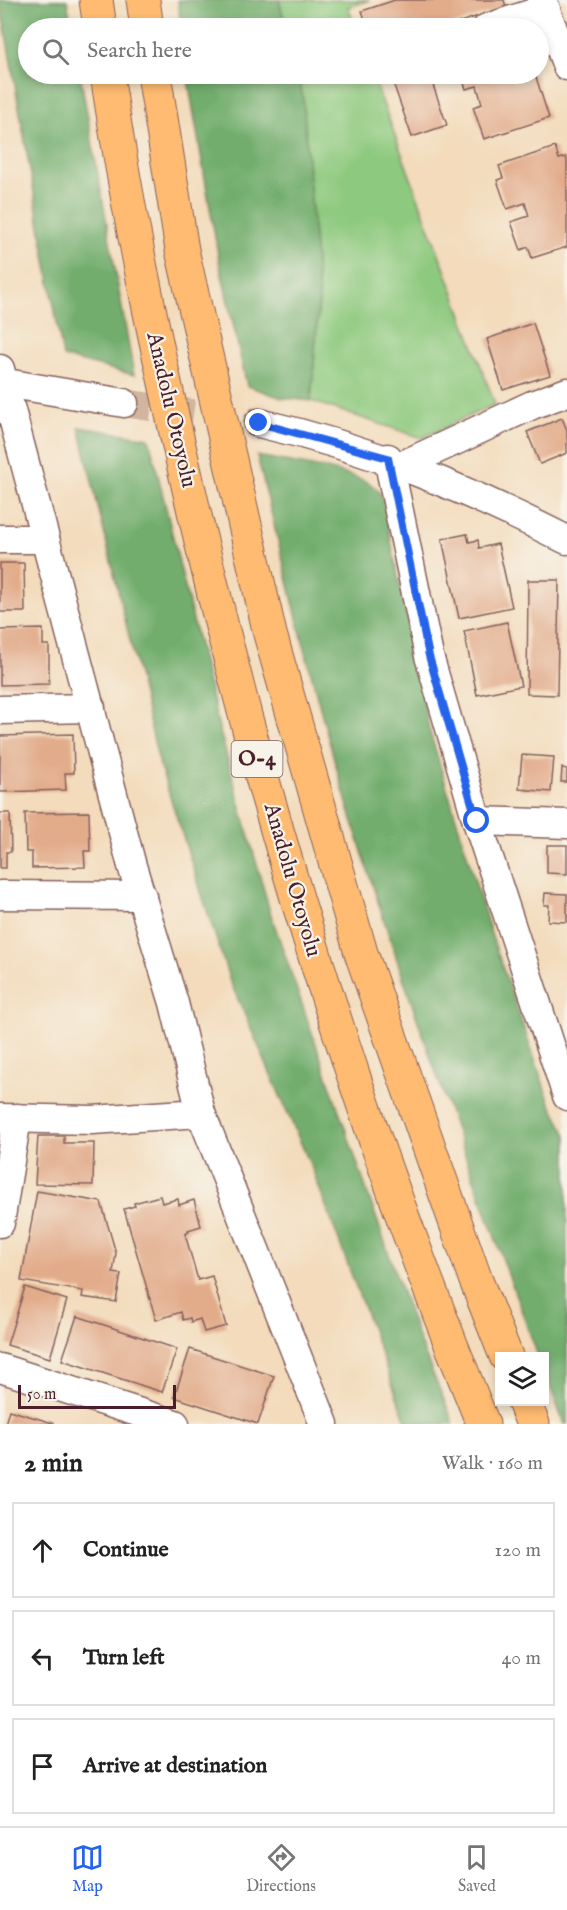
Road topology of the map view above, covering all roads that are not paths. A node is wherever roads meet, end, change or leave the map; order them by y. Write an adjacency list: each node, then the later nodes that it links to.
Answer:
1 (96, 0): 4 (highway)
2 (143, 0): 5 (highway)
3 (551, 10): 6 (street); 7 (street)
4 (99, 18)
5 (146, 18)
6 (523, 18)
7 (567, 66)
8 (109, 84): 33 (highway, Anadolu Otoyolu / O-4)
9 (156, 84): 28 (highway, Anadolu Otoyolu / O-4)
10 (1, 378): 12 (street); 16 (street)
11 (567, 392): 14 (street)
12 (124, 403)
13 (259, 423): 14 (street)
14 (395, 461): 17 (street); 20 (street)
15 (0, 539): 16 (street)
16 (45, 539): 18 (street)
17 (567, 540)
18 (91, 708): 19 (street); 23 (street)
19 (0, 710)
20 (477, 821): 21 (street); 24 (street)
21 (567, 824)
22 (0, 895): 23 (street)
23 (142, 896): 25 (street)
24 (567, 1096)
25 (201, 1113): 26 (street); 32 (street)
26 (9, 1118): 27 (street)
27 (0, 1223)
28 (504, 1352)
29 (0, 1368): 31 (street)
30 (526, 1406): 34 (highway)
31 (175, 1424)
32 (324, 1424)
33 (483, 1424)
34 (533, 1424)

